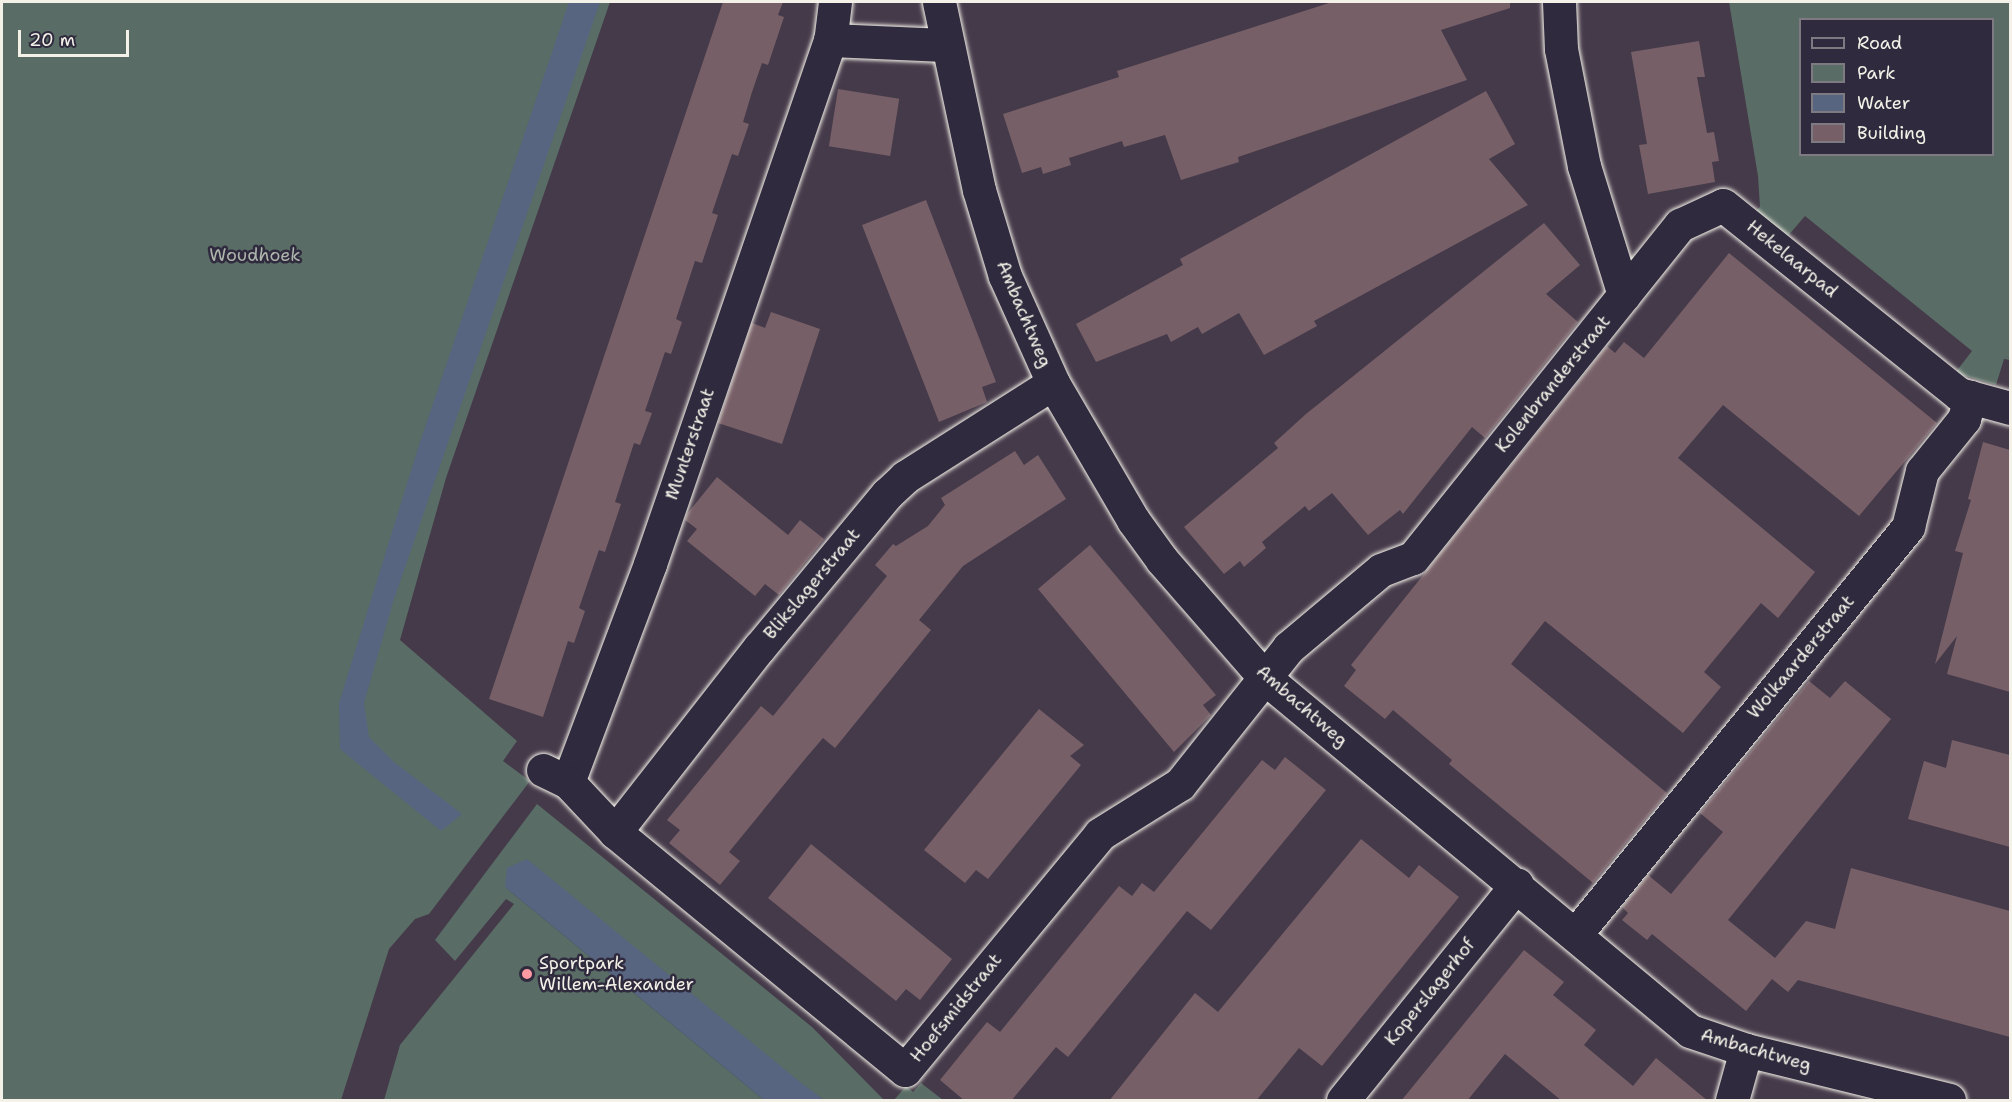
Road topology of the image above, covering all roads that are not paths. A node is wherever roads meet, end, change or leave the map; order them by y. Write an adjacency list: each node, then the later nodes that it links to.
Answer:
1 (835, 2): 4 (street, Munterstraat)
2 (939, 2): 5 (street, Ambachtweg)
3 (1559, 2): 6 (street)
4 (830, 40): 5 (street); 11 (street, Munterstraat)
5 (945, 45): 7 (street, Ambachtweg)
6 (1624, 295): 8 (street, Hekelaarpad); 10 (street, Kolenbranderstraat)
7 (1053, 383): 10 (street, Ambachtweg); 11 (street, Blikslagerstraat)
8 (1970, 396): 9 (street); 13 (street, Wolkaarderstraat)
9 (2010, 408)
10 (1265, 678): 11 (street, Hoefsmidstraat); 12 (street, Ambachtweg)
11 (615, 832)
12 (1517, 884): 13 (street, Ambachtweg); 15 (street, Koperslagerhof)
13 (1575, 935): 14 (street, Ambachtweg)
14 (1746, 1050): 16 (street); 17 (street, Ambachtweg)
15 (1343, 1101)
16 (1732, 1101)
17 (1949, 1101)

